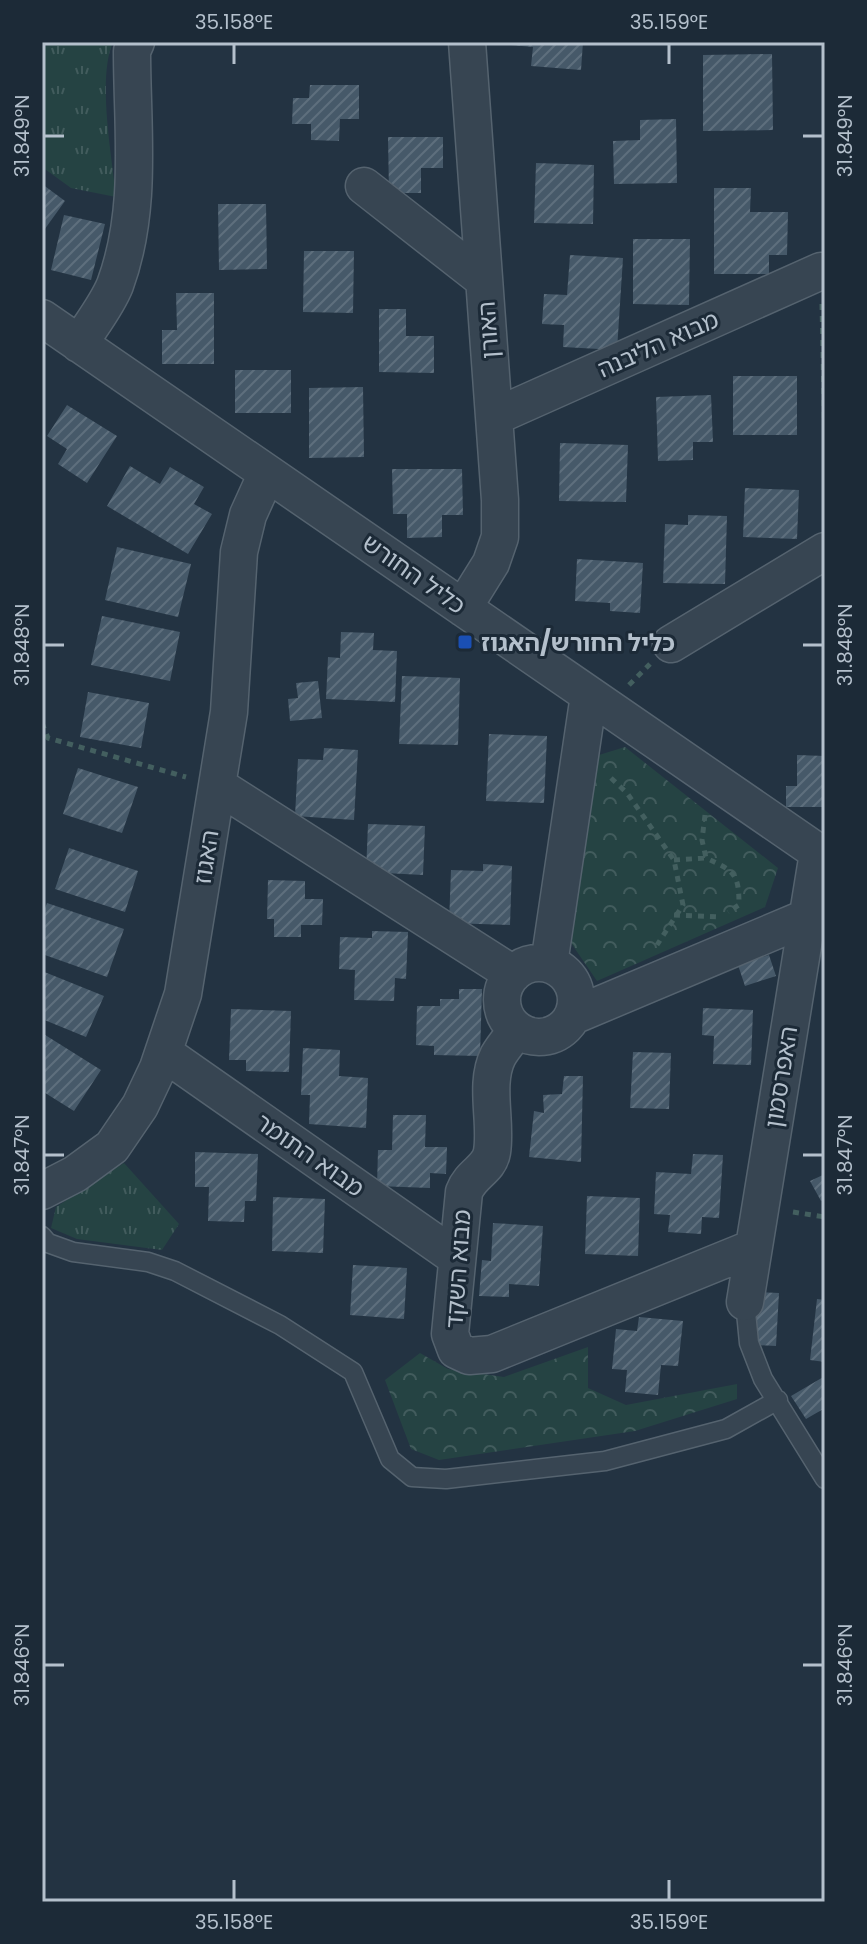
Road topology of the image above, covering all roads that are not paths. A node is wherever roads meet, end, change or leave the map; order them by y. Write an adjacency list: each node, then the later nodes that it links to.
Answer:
1 (136, 42): 7 (street)
2 (467, 42): 5 (street, האורן)
3 (364, 186): 5 (street)
4 (821, 271): 8 (street, מבוא הליבנה)
5 (484, 280): 8 (street, האורן)
6 (42, 318): 7 (street, כליל החורש)
7 (79, 344): 9 (street, כליל החורש)
8 (494, 417): 11 (street, האורן)
9 (267, 473): 11 (street, כליל החורש); 14 (street, האגוז)
10 (825, 551): 12 (street)
11 (463, 608): 13 (street, כליל החורש)
12 (671, 644)
13 (597, 701): 15 (street, כליל החורש); 17 (street)
14 (218, 786): 18 (street); 21 (street, האגוז)
15 (822, 855): 16 (street, האפרסמון)
16 (808, 917): 19 (street); 24 (street, האפרסמון)
17 (549, 964): 18 (street); 19 (street)
18 (513, 974): 20 (street)
19 (573, 1016): 20 (street)
20 (517, 1030): 25 (street, מבוא השקד)
21 (164, 1053): 22 (street, האגוז); 25 (street, מבוא התומר)
22 (42, 1191)
23 (42, 1236): 27 (lane)
24 (753, 1248): 25 (street, מבוא השקד); 26 (street, האפרסמון)
25 (457, 1258)
26 (745, 1302): 27 (lane)
27 (778, 1400): 28 (lane)
28 (825, 1479)

